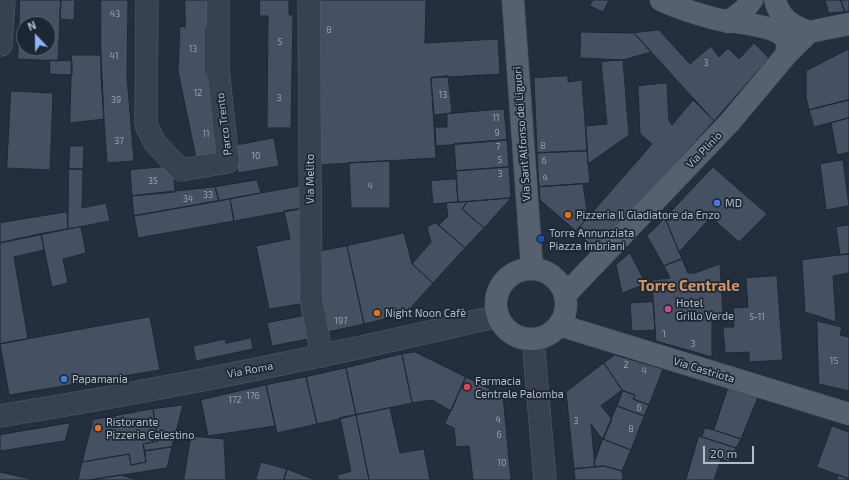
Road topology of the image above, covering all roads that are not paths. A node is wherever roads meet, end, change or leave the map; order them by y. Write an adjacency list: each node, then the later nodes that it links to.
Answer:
1 (4, 0): 12 (street)
2 (147, 0): 3 (street, Parco Trento)
3 (218, 0)
4 (309, 0): 19 (street, Via Melito)
5 (512, 0): 14 (main road, Via Sant'Alfonso dei Liguori)
6 (661, 0): 9 (main road)
7 (752, 0): 9 (main road)
8 (775, 0): 11 (main road)
9 (728, 22): 13 (main road)
10 (849, 24): 11 (main road)
11 (809, 32): 13 (main road, Via Plinio)
12 (1, 45)
13 (786, 55): 15 (main road, Via Plinio)
14 (532, 268): 15 (main road); 16 (main road)
15 (566, 294): 17 (main road)
16 (498, 316): 18 (main road); 19 (street, Via Roma)
17 (560, 325): 18 (main road); 20 (main road, Via Castriota)
18 (533, 339): 22 (street)
19 (322, 356): 21 (street, Via Roma)
20 (849, 414)
21 (0, 416)
22 (545, 480)

